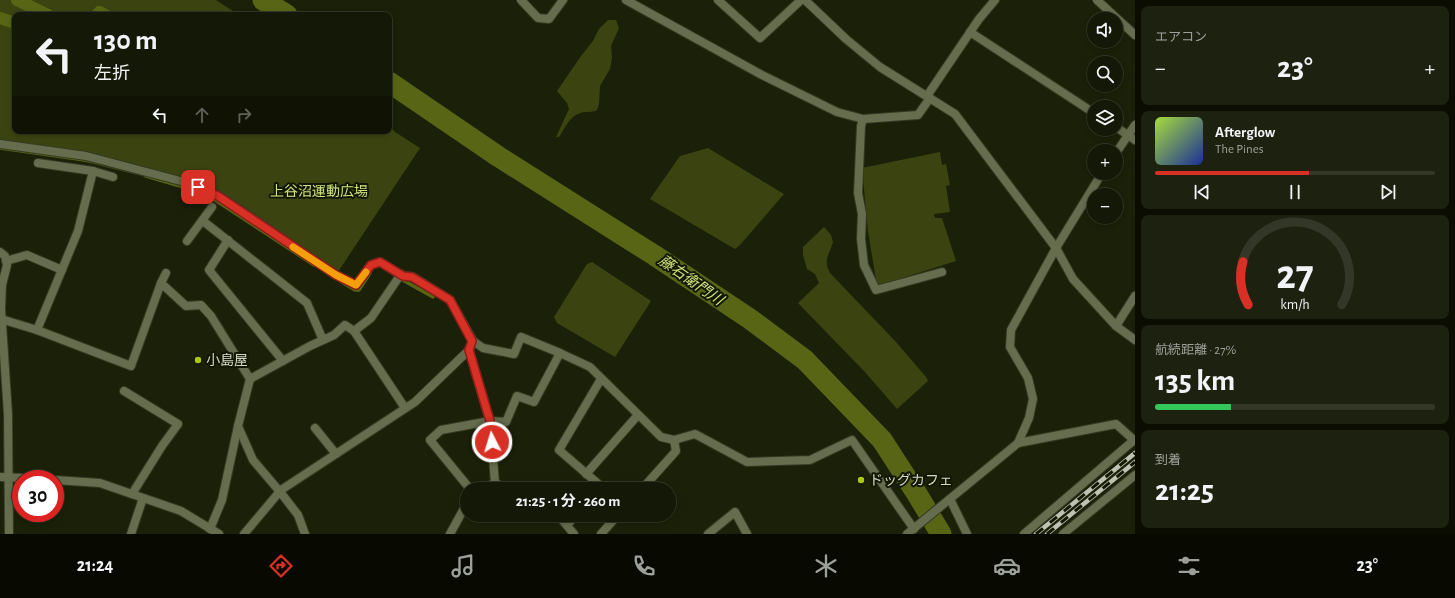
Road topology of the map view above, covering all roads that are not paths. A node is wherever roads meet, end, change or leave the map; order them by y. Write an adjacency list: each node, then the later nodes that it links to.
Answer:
1 (521, 0): 2 (street)
2 (562, 0)
3 (626, 0): 13 (street)
4 (718, 0): 5 (street)
5 (801, 0)
6 (805, 0): 11 (street)
7 (995, 0): 9 (street)
8 (1098, 0): 10 (street)
9 (970, 32): 11 (street); 12 (street)
10 (1135, 35)
11 (928, 97): 13 (street); 27 (street)
12 (1087, 108)
13 (863, 119): 31 (street)
14 (1135, 125): 16 (street)
15 (1123, 131): 16 (street)
16 (1132, 137): 18 (street)
17 (0, 144): 33 (street)
18 (1123, 146)
19 (38, 163): 20 (street)
20 (93, 172): 21 (street); 30 (street)
21 (113, 177)
22 (1098, 180): 27 (street)
23 (212, 207): 24 (street)
24 (203, 220): 25 (street); 26 (street)
25 (228, 240): 40 (street); 45 (street)
26 (187, 241)
27 (1056, 248): 37 (street); 56 (street)
28 (0, 252): 29 (street)
29 (6, 261): 30 (street); 36 (street)
30 (62, 270): 38 (street)
31 (942, 272)
32 (166, 273): 34 (street)
33 (400, 274): 39 (street); 42 (street)
34 (161, 283): 38 (street); 46 (street)
35 (1135, 296): 37 (street)
36 (1, 319): 38 (street); 60 (street)
37 (1116, 326): 41 (street)
38 (37, 330)
39 (354, 331): 40 (street); 49 (street)
40 (323, 340): 45 (street)
41 (1135, 340)
42 (472, 341): 43 (street); 44 (street)
43 (469, 350): 49 (street); 51 (street)
44 (560, 353): 47 (street); 51 (street)
45 (283, 360): 46 (street)
46 (250, 379): 52 (street)
47 (601, 379): 50 (street); 58 (street)
48 (124, 391): 69 (street)
49 (405, 408): 57 (street)
50 (638, 415): 54 (street); 58 (street)
51 (490, 421): 64 (street); 65 (street)
52 (238, 426): 68 (street); 77 (street)
53 (315, 428): 57 (street)
54 (674, 440): 67 (street); 78 (street)
55 (1135, 440): 56 (street); 90 (street)
56 (1018, 443): 71 (street)
57 (336, 454): 68 (street)
58 (586, 474): 66 (street)
59 (1135, 475): 91 (street)
60 (9, 476): 61 (street); 62 (street); 79 (street)
61 (12, 476)
62 (0, 477)
63 (64, 481): 69 (street)
64 (464, 482)
65 (495, 482)
66 (596, 482)
67 (648, 482)
68 (279, 492): 82 (street); 83 (street)
69 (132, 494): 70 (street)
70 (142, 498): 77 (street); 80 (street)
71 (950, 499): 78 (street); 89 (street)
72 (460, 516): 84 (street)
73 (564, 522): 76 (street)
74 (570, 522): 76 (street)
75 (612, 522): 86 (street)
76 (567, 525): 85 (street)
77 (210, 529): 81 (street)
78 (913, 529)
79 (9, 534)
80 (131, 534)
81 (219, 534)
82 (244, 534)
83 (304, 534)
84 (450, 534)
85 (574, 534)
86 (601, 534)
87 (708, 534): 88 (street)
88 (747, 534)
89 (967, 534)
90 (1024, 534)
91 (1063, 534)

